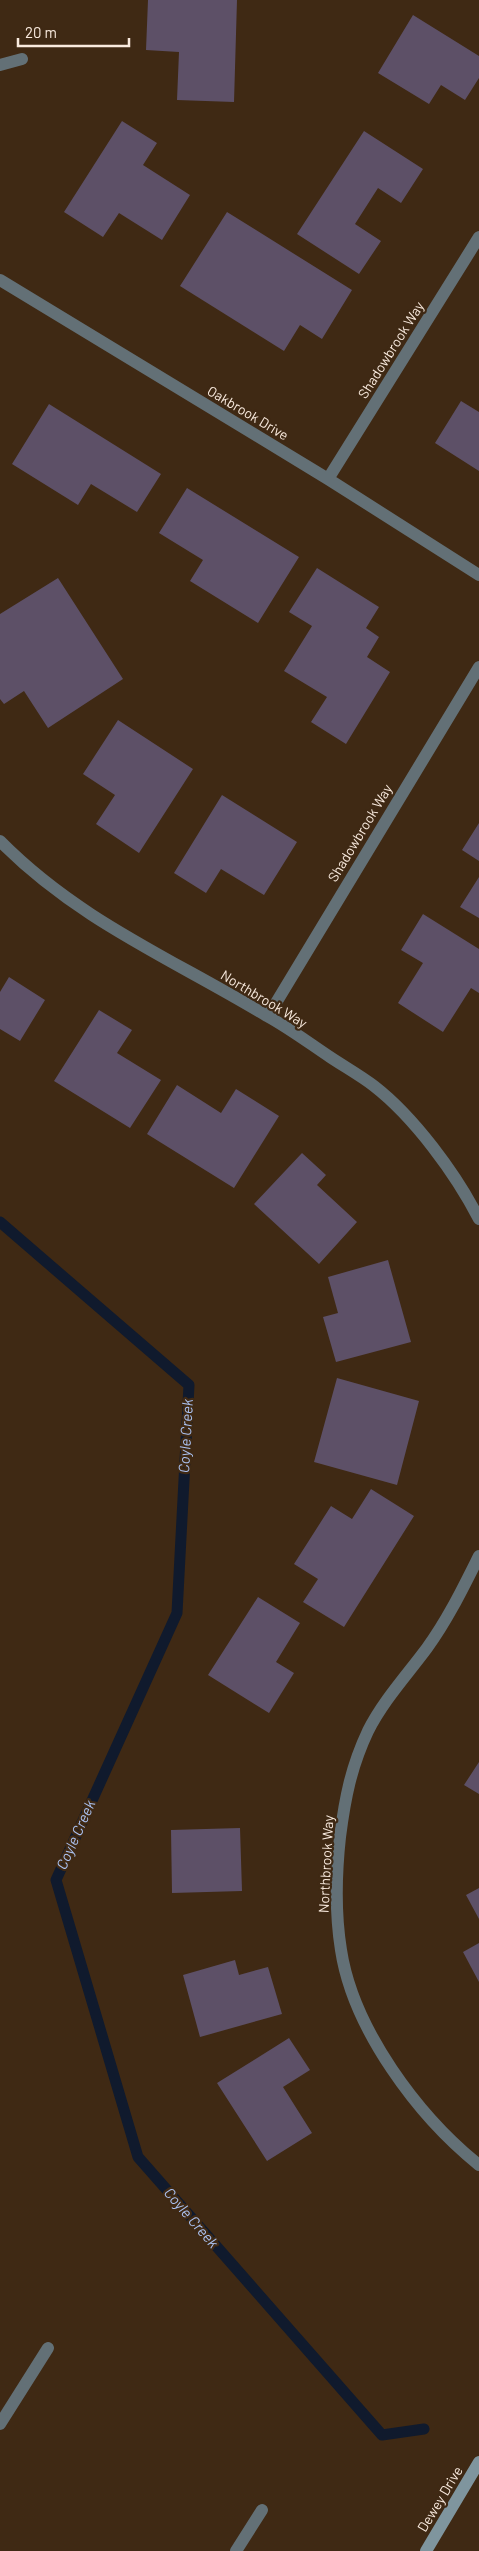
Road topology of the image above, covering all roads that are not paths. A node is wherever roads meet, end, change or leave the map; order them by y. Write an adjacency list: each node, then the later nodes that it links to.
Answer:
1 (22, 59): 2 (street)
2 (0, 66)
3 (479, 238): 5 (street, Shadowbrook Way)
4 (0, 280): 5 (street, Oakbrook Drive)
5 (328, 479): 6 (street, Oakbrook Drive)
6 (479, 575)
7 (479, 667): 9 (street, Shadowbrook Way)
8 (0, 841): 9 (street, Northbrook Way)
9 (268, 1016): 10 (street, Northbrook Way)
10 (479, 1218)
11 (479, 1556): 12 (street, Northbrook Way)
12 (479, 2165)
13 (48, 2348): 14 (street)
14 (0, 2424)
15 (479, 2462): 18 (main road, Dewey Drive)
16 (262, 2510): 17 (street)
17 (236, 2551)
18 (426, 2551)

